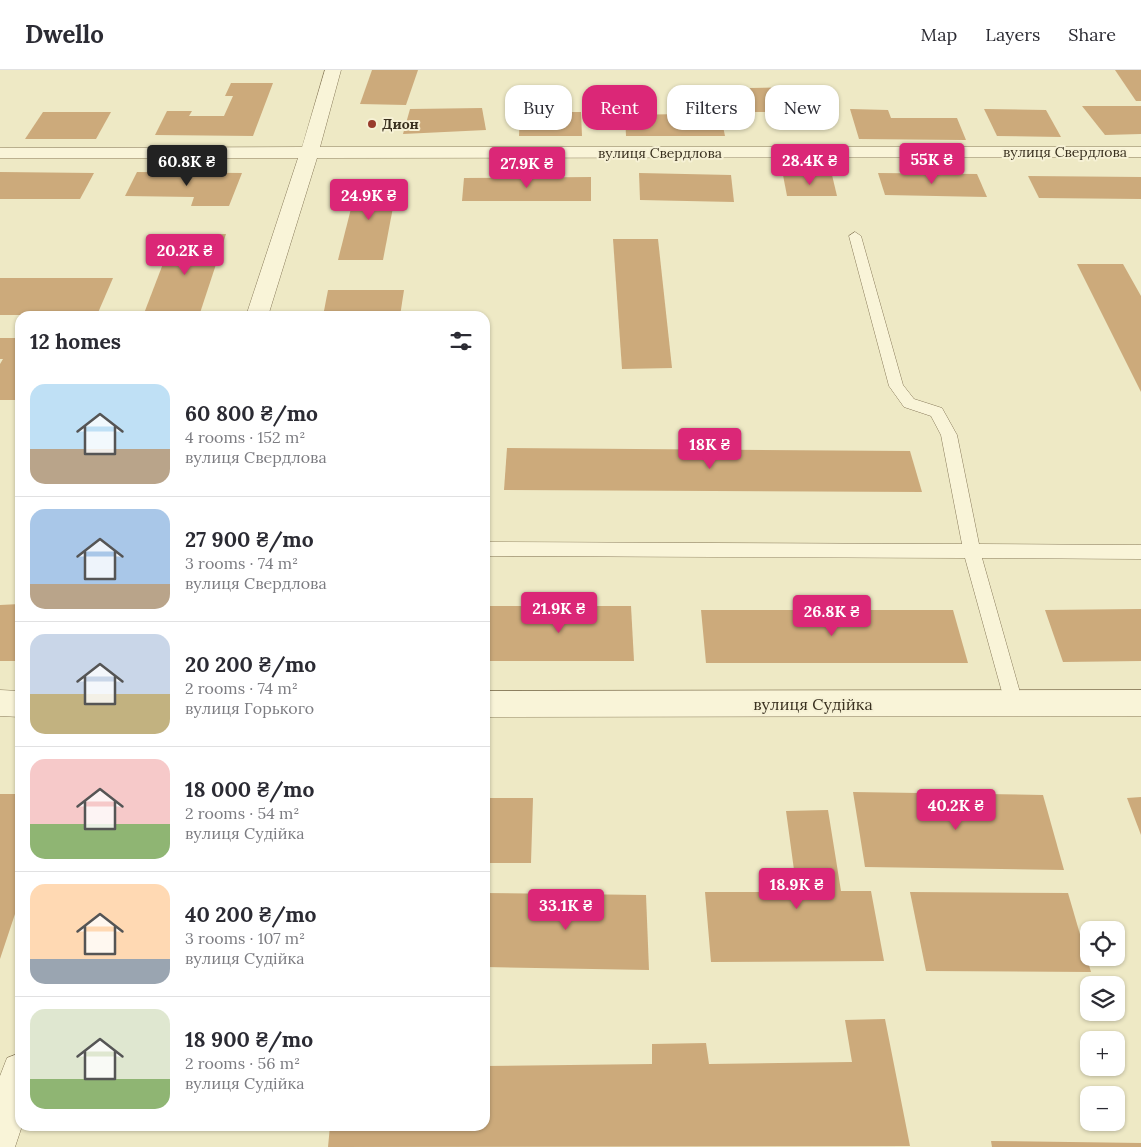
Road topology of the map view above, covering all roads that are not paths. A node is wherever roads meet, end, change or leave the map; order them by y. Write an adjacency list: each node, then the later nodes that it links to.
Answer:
1 (334, 70): 4 (street)
2 (1141, 152): 4 (street, вулиця Свердлова)
3 (0, 153): 4 (street, вулиця Свердлова)
4 (309, 154): 6 (street)
5 (856, 236): 8 (lane)
6 (259, 311)
7 (490, 549): 8 (lane)
8 (972, 552): 9 (lane); 10 (lane)
9 (1141, 552)
10 (1014, 703): 11 (street, вулиця Судійка); 14 (street, вулиця Судійка)
11 (1141, 703)
12 (0, 704): 13 (street)
13 (15, 704)
14 (490, 704)
15 (15, 1087): 16 (street)
16 (0, 1136)

